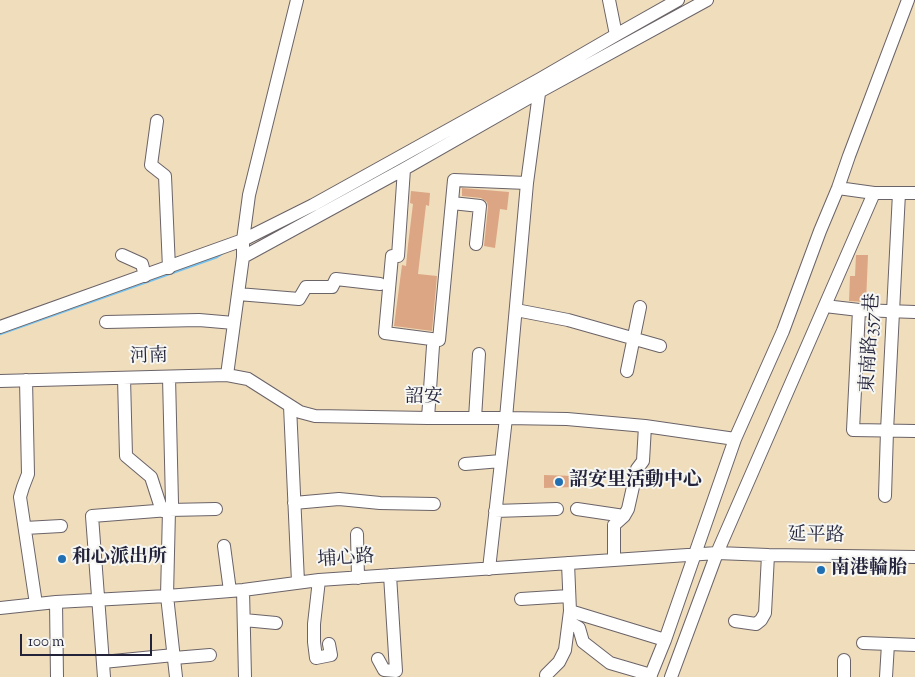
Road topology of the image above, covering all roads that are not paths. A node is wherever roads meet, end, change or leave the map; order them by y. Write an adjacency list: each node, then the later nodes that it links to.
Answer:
1 (297, 0): 17 (street)
2 (609, 0): 6 (street)
3 (678, 0): 6 (street)
4 (707, 0): 8 (street)
5 (908, 0): 12 (street)
6 (616, 35): 7 (street)
7 (540, 79): 8 (street); 17 (street)
8 (539, 92): 10 (street); 11 (street)
9 (156, 121): 21 (street)
10 (404, 169): 16 (street); 20 (street)
11 (527, 184): 16 (street); 27 (street)
12 (838, 188): 13 (street); 51 (street)
13 (874, 193): 14 (street); 25 (street)
14 (899, 193): 15 (street); 29 (street, 東南路357巷)
15 (915, 193)
16 (452, 203): 18 (street)
17 (243, 240): 20 (street); 21 (street)
18 (476, 244)
19 (122, 255): 22 (street)
20 (243, 257): 24 (street)
21 (168, 268): 22 (street)
22 (145, 276): 33 (street)
23 (380, 284): 24 (street)
24 (238, 294): 32 (street)
25 (825, 306): 28 (street); 67 (street)
26 (640, 307): 34 (street)
27 (516, 310): 34 (street); 47 (street)
28 (859, 310): 29 (street); 49 (street)
29 (893, 311): 30 (street); 49 (street, 東南路357巷)
30 (915, 312)
31 (106, 322): 32 (street)
32 (234, 323): 39 (street)
33 (0, 327)
34 (633, 338): 36 (street); 38 (street)
35 (433, 346): 45 (street)
36 (660, 346)
37 (479, 354): 46 (street)
38 (627, 370)
39 (226, 375): 40 (street, 河南); 44 (street, 河南)
40 (169, 377): 41 (street, 河南); 60 (street)
41 (124, 378): 42 (street, 河南); 60 (street)
42 (26, 380): 43 (street, 河南); 64 (street)
43 (0, 381)
44 (290, 406): 45 (street, 詔安); 55 (street)
45 (428, 418): 46 (street, 詔安)
46 (475, 418): 47 (street, 詔安)
47 (506, 418): 48 (street, 詔安); 52 (street)
48 (645, 426): 51 (street, 詔安); 62 (street)
49 (887, 431): 50 (street); 54 (street, 東南路357巷)
50 (915, 431)
51 (736, 439): 68 (street)
52 (501, 461): 53 (street); 61 (street)
53 (465, 464)
54 (885, 496)
55 (294, 503): 56 (street); 77 (street)
56 (434, 504)
57 (577, 508): 62 (street)
58 (216, 509): 60 (street)
59 (557, 509): 61 (street)
60 (166, 510): 79 (street); 82 (street)
61 (495, 511): 73 (street)
62 (624, 516): 71 (street)
63 (61, 526): 64 (street)
64 (25, 528): 84 (street)
65 (357, 534): 75 (street)
66 (224, 546): 78 (street)
67 (718, 553): 68 (street, 延平路); 69 (street, 延平路); 106 (street)
68 (696, 555): 71 (street, 埔心路); 90 (street)
69 (768, 555): 70 (street, 延平路); 88 (street)
70 (915, 557)
71 (614, 560): 72 (street, 埔心路)
72 (568, 563): 73 (street, 埔心路); 80 (street)
73 (489, 568): 74 (street, 埔心路)
74 (390, 576): 75 (street, 埔心路); 97 (street)
75 (358, 578): 76 (street, 埔心路)
76 (319, 580): 77 (street, 埔心路); 92 (street)
77 (298, 582): 78 (street, 埔心路)
78 (237, 591): 79 (street, 埔心路); 87 (street)
79 (167, 596): 82 (street, 埔心路); 96 (street)
80 (569, 596): 81 (street); 86 (street)
81 (521, 599)
82 (98, 600): 83 (street, 埔心路); 99 (street)
83 (56, 602): 84 (street, 埔心路); 102 (street)
84 (36, 604): 85 (street, 埔心路)
85 (0, 608)
86 (569, 617): 90 (street); 100 (street); 101 (street)
87 (244, 620): 89 (street); 105 (street)
88 (734, 621)
89 (276, 623)
90 (665, 640): 101 (street)
91 (863, 643): 93 (street)
92 (329, 644)
93 (888, 644): 94 (street); 108 (street)
94 (915, 645)
95 (210, 655): 96 (street)
96 (174, 657): 99 (street); 104 (street)
97 (378, 659)
98 (844, 660): 107 (street)
99 (103, 662): 103 (street)
100 (546, 675)
101 (651, 676)
102 (58, 677)
103 (104, 677)
104 (176, 677)
105 (245, 677)
106 (671, 677)
107 (844, 677)
108 (886, 677)

